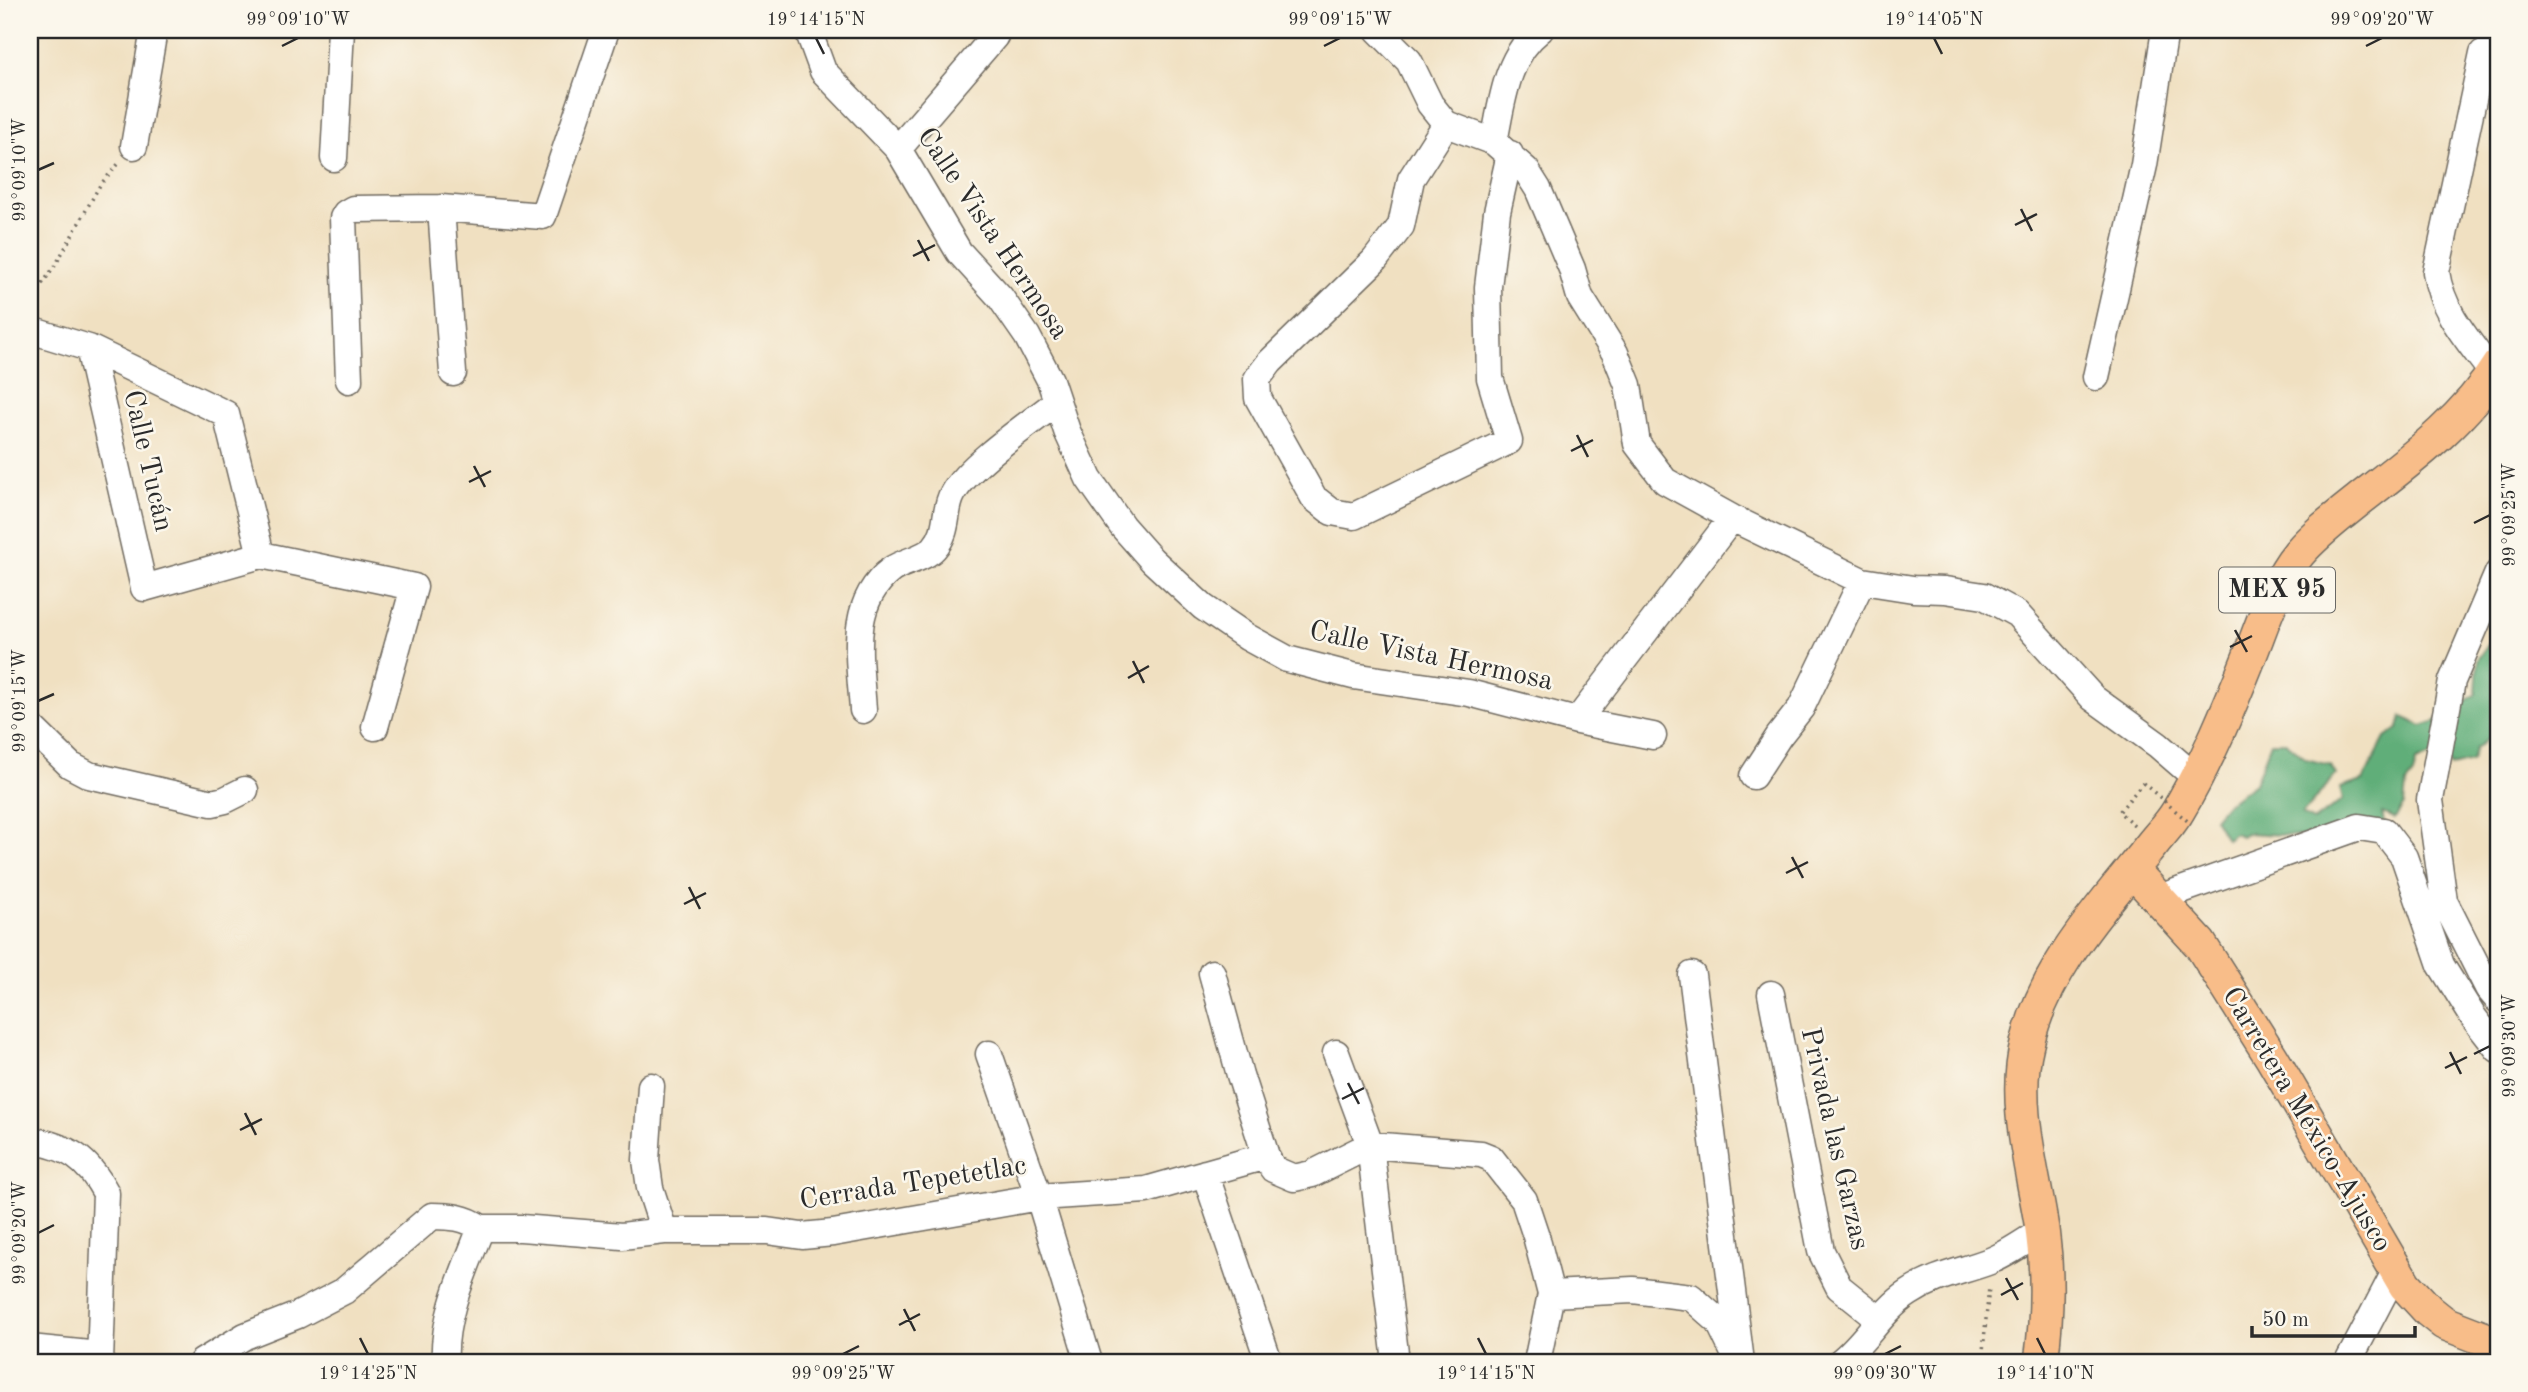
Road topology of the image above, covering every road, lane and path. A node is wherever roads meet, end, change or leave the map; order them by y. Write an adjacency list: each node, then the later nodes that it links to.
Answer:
1 (154, 30): 11 (street)
2 (341, 30): 14 (street)
3 (606, 30): 15 (street)
4 (808, 30): 13 (street, Calle Vista Hermosa)
5 (1378, 30): 10 (street)
6 (1541, 30): 12 (street)
7 (2165, 30): 21 (street)
8 (995, 36): 13 (street)
9 (2483, 53): 19 (street)
10 (1446, 124): 12 (street); 12 (street)
11 (134, 146): 16 (path)
12 (1502, 148): 24 (street)
13 (898, 149): 23 (street, Calle Vista Hermosa)
14 (334, 159)
15 (441, 208): 20 (street); 22 (street)
16 (30, 301)
17 (30, 330): 18 (street)
18 (89, 348): 25 (street); 25 (street, Calle Tucán)
19 (2496, 370): 34 (main road, MEX 95)
20 (453, 373)
21 (2096, 377)
22 (349, 380)
23 (1058, 401): 28 (street); 29 (street, Calle Vista Hermosa)
24 (1732, 518): 27 (street); 29 (street)
25 (261, 555): 31 (street)
26 (2498, 573): 43 (street)
27 (1862, 581): 33 (street); 34 (street)
28 (863, 710)
29 (1577, 721): 32 (street, Calle Vista Hermosa)
30 (31, 727): 35 (street)
31 (375, 727)
32 (1653, 736)
33 (1753, 776)
34 (2195, 777): 38 (main road, MEX 95)
35 (245, 790)
36 (2119, 812): 37 (path, bridge)
37 (2191, 824)
38 (2133, 871): 39 (main road, Carretera México-Ajusco); 55 (main road, MEX 95)
39 (2159, 898): 44 (street); 57 (main road, Carretera México-Ajusco)
40 (1212, 973): 50 (street)
41 (1692, 975): 69 (street)
42 (1770, 994): 59 (street, Privada las Garzas)
43 (2498, 1000)
44 (2498, 1049)
45 (1336, 1053): 49 (street)
46 (989, 1054): 52 (street)
47 (652, 1086): 54 (street)
48 (30, 1140): 62 (street)
49 (1370, 1145): 50 (street); 58 (street); 67 (street)
50 (1266, 1156): 51 (street, Cerrada Tepetetlac)
51 (1205, 1173): 52 (street, Cerrada Tepetetlac); 66 (street)
52 (1039, 1196): 54 (street, Cerrada Tepetetlac); 65 (street)
53 (481, 1228): 54 (street, Cerrada Tepetetlac); 63 (street); 64 (street)
54 (664, 1231)
55 (2042, 1231): 56 (street); 72 (main road, MEX 95)
56 (1991, 1261): 59 (street); 71 (path)
57 (2396, 1270): 60 (main road, Carretera México-Ajusco); 73 (street)
58 (1551, 1294): 68 (street); 69 (street)
59 (1879, 1319): 70 (street)
60 (2498, 1344)
61 (30, 1348): 62 (street)
62 (99, 1359)
63 (202, 1362)
64 (445, 1362)
65 (1089, 1362)
66 (1269, 1362)
67 (1394, 1362)
68 (1536, 1362)
69 (1740, 1362)
70 (1840, 1362)
71 (1982, 1362)
72 (2041, 1362)
73 (2348, 1362)

